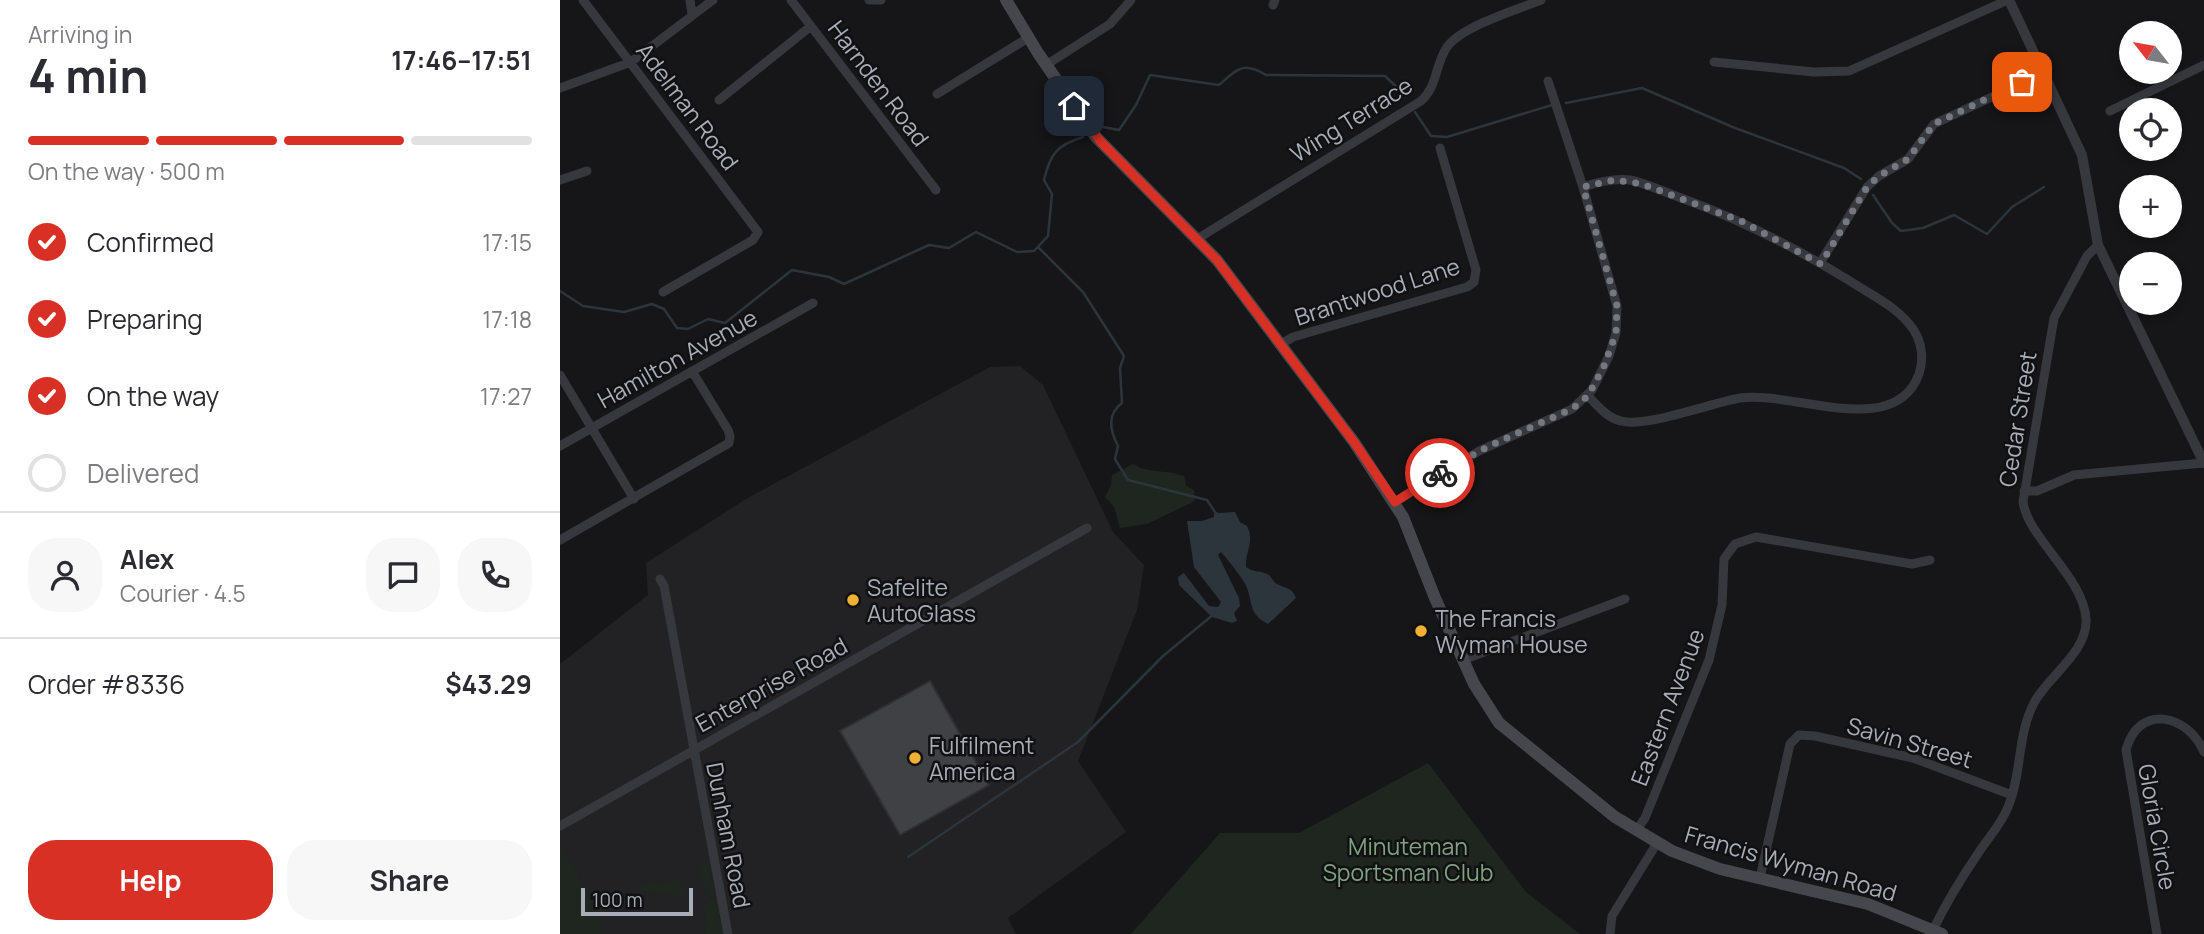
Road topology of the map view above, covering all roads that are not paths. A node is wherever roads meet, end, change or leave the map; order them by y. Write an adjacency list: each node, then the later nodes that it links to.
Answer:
1 (583, 0): 14 (street, Adelman Road)
2 (690, 0): 11 (street)
3 (713, 0): 11 (street)
4 (791, 0): 12 (street, Harnden Road)
5 (869, 0): 6 (street)
6 (881, 0)
7 (1006, 0): 13 (main road, Francis Wyman Road)
8 (1132, 0): 16 (street)
9 (1541, 0): 29 (street, Wing Terrace)
10 (2008, 0): 15 (street); 18 (street)
11 (692, 15): 14 (street)
12 (811, 26): 22 (street); 28 (street, Harnden Road)
13 (1028, 38): 16 (main road, Francis Wyman Road); 21 (street)
14 (631, 62): 20 (street); 32 (street, Adelman Road)
15 (1714, 62)
16 (1046, 65): 29 (main road, Francis Wyman Road)
17 (2203, 69): 23 (street)
18 (2043, 73): 30 (street); 31 (street)
19 (1548, 81): 27 (street)
20 (560, 88)
21 (937, 94)
22 (719, 100)
23 (2110, 111)
24 (1440, 148): 34 (street, Brantwood Lane)
25 (587, 171): 26 (street)
26 (560, 180)
27 (1583, 187): 31 (street); 37 (street)
28 (936, 191)
29 (1197, 239): 34 (main road, Francis Wyman Road)
30 (2098, 245): 40 (street); 41 (street, Cedar Street)
31 (1821, 264): 37 (street)
32 (663, 292)
33 (813, 303): 35 (street, Hamilton Avenue)
34 (1281, 344): 43 (main road, Francis Wyman Road)
35 (692, 371): 38 (street, Hamilton Avenue); 42 (street)
36 (560, 375): 38 (street)
37 (1588, 396): 43 (street)
38 (592, 428): 39 (street, Hamilton Avenue); 42 (street)
39 (560, 446)
40 (2204, 463): 41 (street)
41 (2024, 491): 52 (street, Cedar Street)
42 (634, 499): 45 (street)
43 (1395, 502): 49 (main road, Francis Wyman Road)
44 (1087, 528): 50 (street, Enterprise Road)
45 (560, 540)
46 (1930, 560): 54 (street, Eastern Avenue)
47 (660, 579): 50 (street, Dunham Road)
48 (1625, 599): 49 (street)
49 (1463, 660): 54 (main road, Francis Wyman Road)
50 (693, 750): 53 (street, Enterprise Road); 58 (street, Dunham Road)
51 (2204, 752): 60 (street, Gloria Circle)
52 (2012, 795): 56 (street, Savin Street); 57 (street, Cedar Street)
53 (560, 826)
54 (1636, 831): 55 (main road, Francis Wyman Road)
55 (1657, 843): 56 (main road, Francis Wyman Road); 59 (street)
56 (1760, 878): 57 (main road, Francis Wyman Road)
57 (1928, 931)
58 (728, 934)
59 (1610, 934)
60 (2157, 934)

